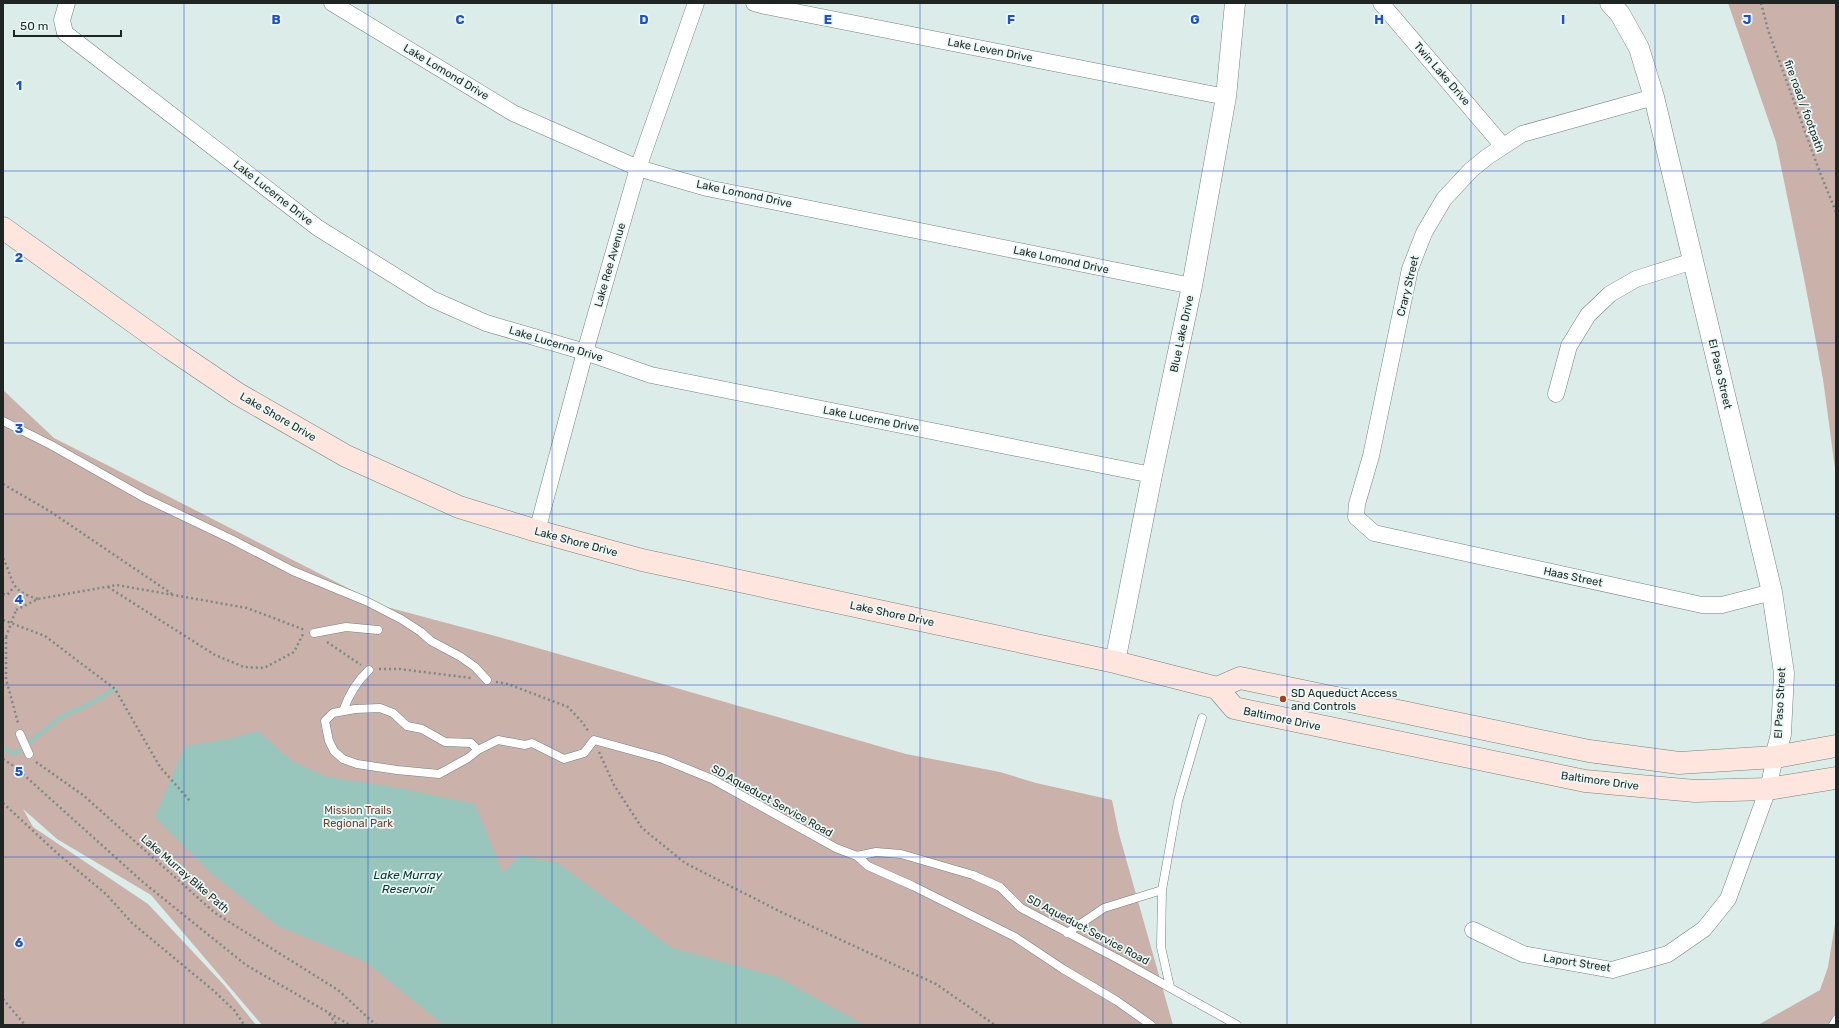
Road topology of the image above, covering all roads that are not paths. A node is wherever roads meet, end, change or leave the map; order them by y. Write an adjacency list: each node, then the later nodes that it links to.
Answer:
1 (332, 3): 11 (street, Lake Lomond Drive)
2 (696, 3): 11 (street, Lake Ree Avenue)
3 (754, 3): 8 (street, Lake Leven Drive)
4 (1235, 3): 8 (street, Blue Lake Drive)
5 (1381, 3): 10 (street, Twin Lake Drive)
6 (1610, 3): 9 (street, El Paso Street)
7 (66, 6): 15 (street, Lake Lucerne Drive)
8 (1226, 97): 14 (street, Blue Lake Drive)
9 (1654, 97): 10 (street, Crary Street); 13 (street, El Paso Street)
10 (1503, 146): 20 (street, Crary Street)
11 (638, 168): 14 (street, Lake Lomond Drive); 15 (street, Lake Ree Avenue)
12 (3, 228): 19 (main road, Lake Shore Drive)
13 (1693, 261): 16 (street); 21 (street, El Paso Street)
14 (1192, 286): 18 (street, Blue Lake Drive)
15 (585, 352): 18 (street, Lake Lucerne Drive); 19 (street, Lake Ree Avenue)
16 (1556, 394)
17 (3, 421): 26 (lane)
18 (1152, 475): 24 (street, Blue Lake Drive)
19 (537, 531): 24 (main road, Lake Shore Drive)
20 (1374, 533): 21 (street, Haas Street)
21 (1772, 592): 34 (street, El Paso Street)
22 (378, 630): 23 (lane)
23 (314, 633)
24 (1115, 662): 27 (main road, Lake Shore Drive)
25 (369, 670): 28 (lane)
26 (487, 680)
27 (1218, 688): 34 (main road); 36 (main road, Baltimore Drive)
28 (343, 711): 32 (lane); 32 (lane)
29 (1202, 718): 38 (lane)
30 (20, 734): 33 (lane)
31 (1836, 746): 34 (main road)
32 (478, 750): 37 (lane, SD Aqueduct Service Road)
33 (29, 754)
34 (1776, 757): 36 (street, Laport Street)
35 (1836, 778): 36 (main road, Baltimore Drive)
36 (1768, 789): 39 (street, Laport Street)
37 (858, 856): 40 (lane, SD Aqueduct Service Road); 43 (lane, SD Aqueduct Service Road)
38 (1162, 890): 40 (lane); 41 (lane)
39 (1473, 930)
40 (1066, 933): 41 (lane, SD Aqueduct Service Road)
41 (1170, 987): 44 (lane, SD Aqueduct Service Road)
42 (1836, 1020): 45 (lane)
43 (1151, 1025)
44 (1237, 1025)
45 (1833, 1025)

